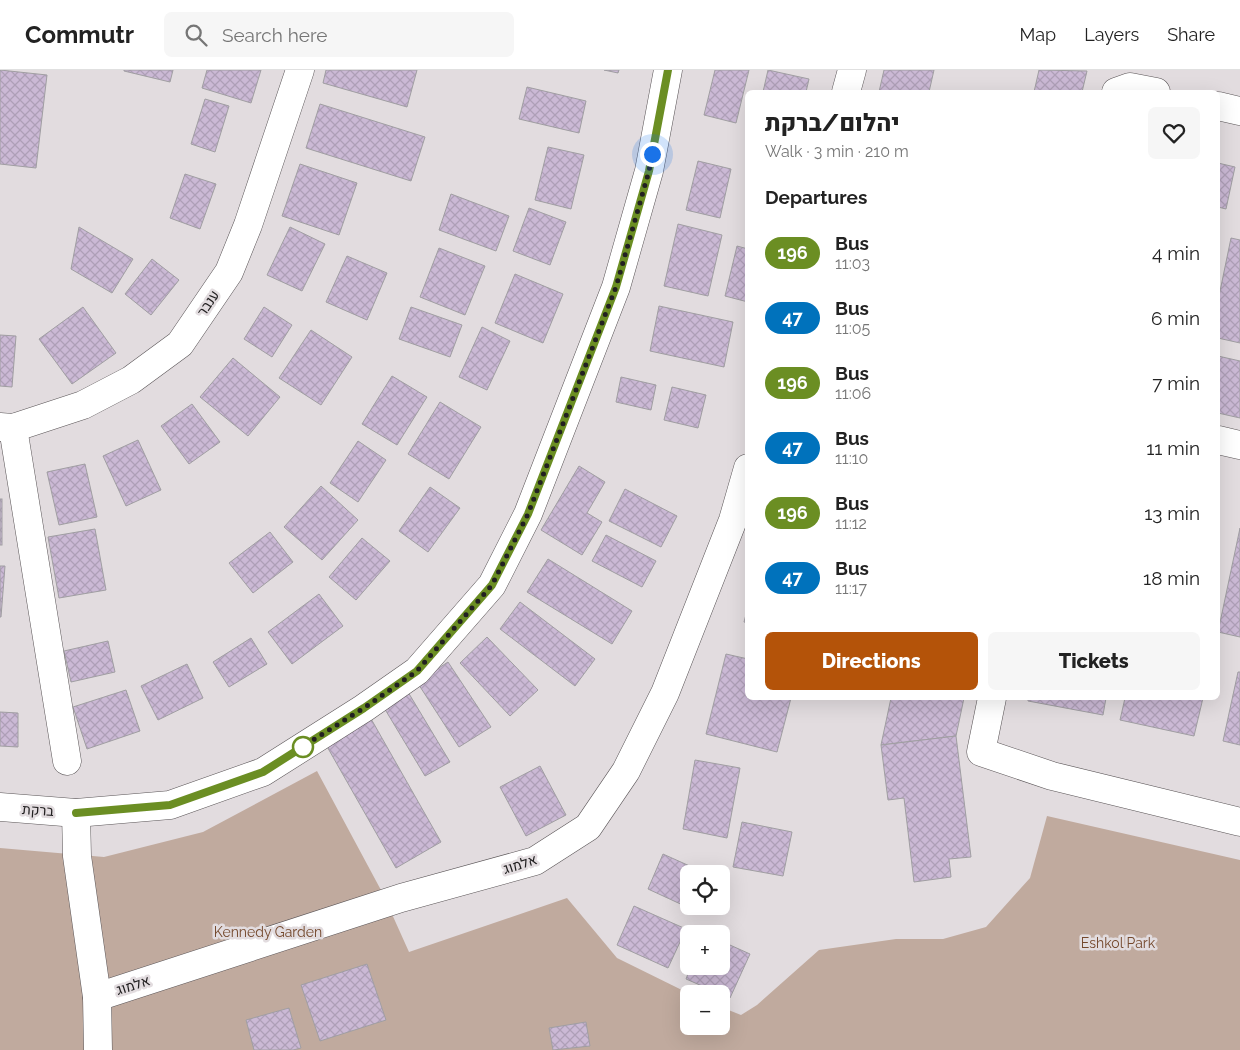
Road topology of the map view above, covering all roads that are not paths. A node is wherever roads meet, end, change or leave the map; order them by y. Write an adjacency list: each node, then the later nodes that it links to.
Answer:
1 (300, 70): 9 (street, ענבר)
2 (668, 70): 16 (street, ברקת)
3 (852, 70): 4 (street)
4 (847, 90)
5 (1122, 90): 6 (street)
6 (1146, 90)
7 (1220, 106): 8 (street)
8 (1240, 111)
9 (6, 428): 14 (street)
10 (1220, 440): 11 (street)
11 (1240, 445)
12 (745, 478): 18 (street, אלמוג)
13 (992, 700): 17 (street)
14 (67, 761)
15 (0, 807): 16 (street, ברקת)
16 (76, 813): 18 (street)
17 (1240, 822)
18 (97, 997): 19 (street)
19 (98, 1050)

